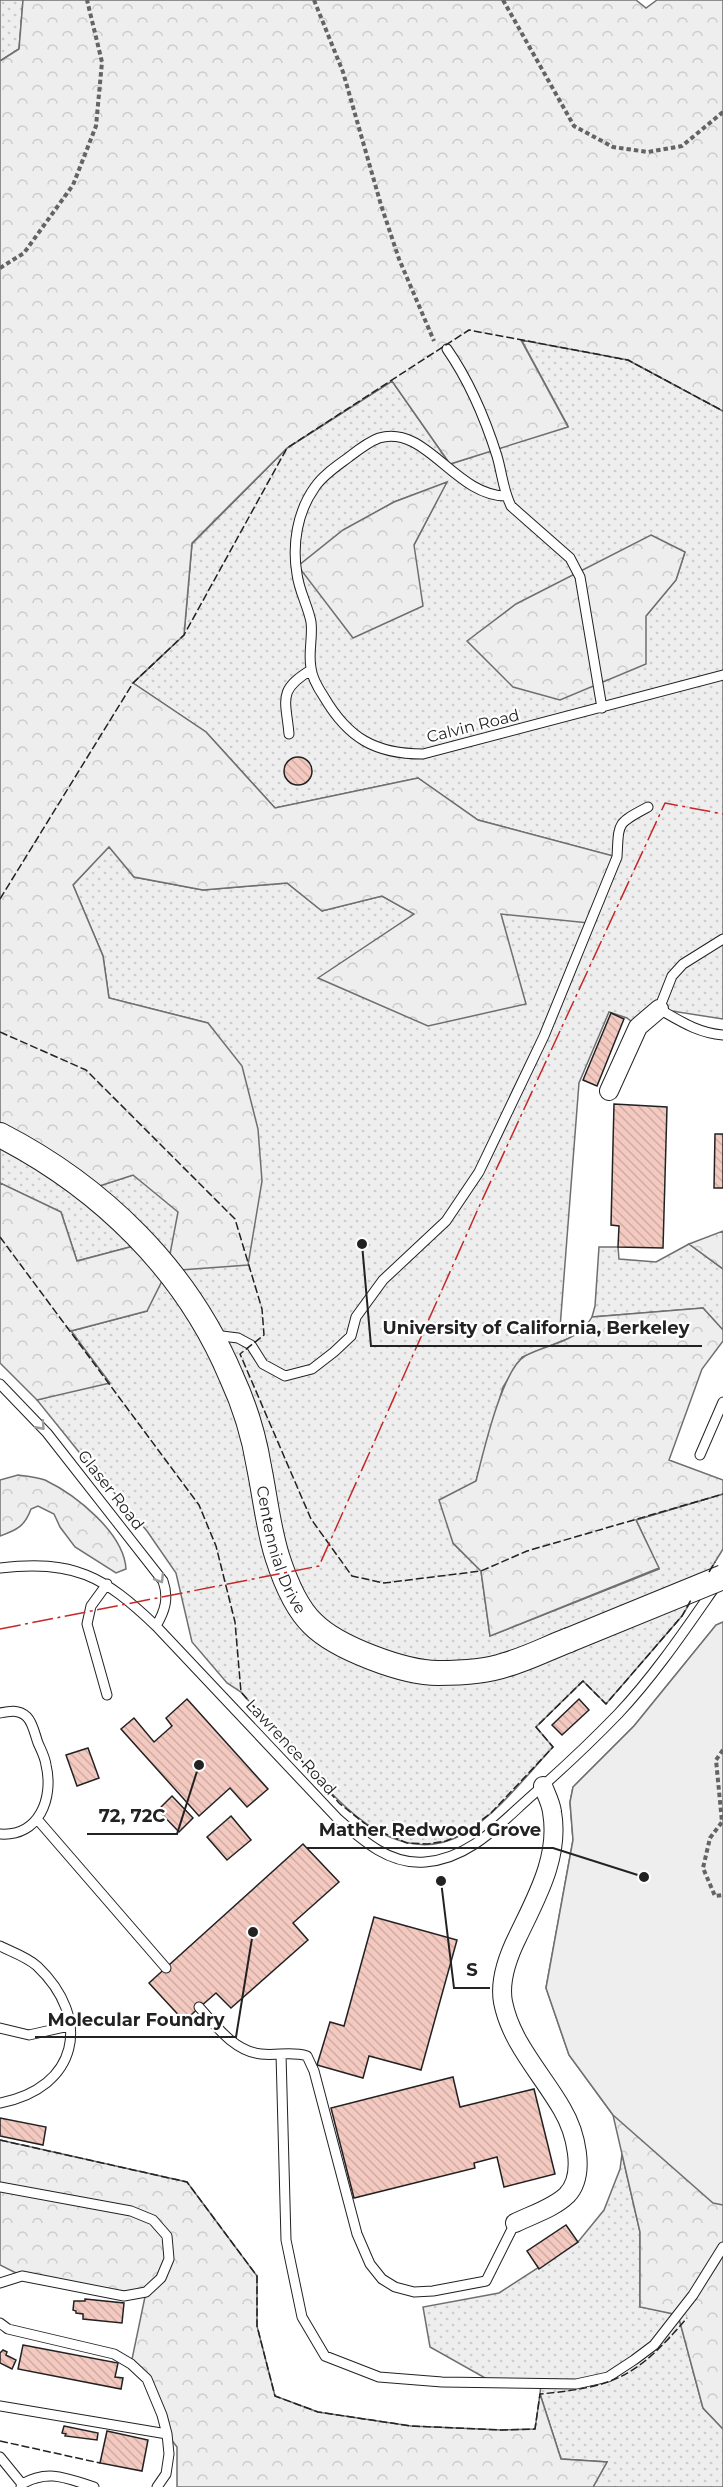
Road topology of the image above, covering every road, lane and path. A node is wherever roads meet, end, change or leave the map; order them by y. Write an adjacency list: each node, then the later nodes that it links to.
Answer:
1 (87, 0): 5 (path)
2 (314, 0): 6 (path)
3 (503, 0): 4 (path)
4 (723, 112)
5 (0, 268)
6 (434, 341)
7 (447, 349): 8 (lane)
8 (506, 496): 9 (lane, Calvin Road); 11 (lane)
9 (311, 670): 11 (lane, Calvin Road); 12 (lane)
10 (723, 675): 11 (lane, Calvin Road)
11 (602, 708)
12 (289, 735)
13 (648, 807): 19 (lane)
14 (723, 939): 15 (lane)
15 (659, 1009): 16 (lane); 17 (street)
16 (723, 1035)
17 (609, 1091)
18 (0, 1135): 19 (street, Centennial Drive)
19 (211, 1336): 24 (street, Centennial Drive, bridge)
20 (0, 1384): 26 (lane, Glaser Road, one-way to 26)
21 (723, 1402): 22 (lane)
22 (700, 1455)
23 (0, 1568): 25 (lane, Lawrence Road)
24 (723, 1576): 30 (lane, Lawrence Road)
25 (107, 1584): 26 (lane, Lawrence Road); 27 (lane)
26 (156, 1626): 30 (lane, Lawrence Road)
27 (107, 1695)
28 (0, 1713): 31 (lane)
29 (723, 1750): 33 (path)
30 (543, 1786): 42 (street)
31 (37, 1819): 32 (lane); 35 (lane)
32 (0, 1834)
33 (723, 1895)
34 (0, 1946): 37 (lane)
35 (166, 1968)
36 (199, 2007): 39 (lane)
37 (69, 2026): 38 (lane); 40 (lane)
38 (0, 2028)
39 (281, 2054): 42 (lane); 43 (lane)
40 (0, 2103)
41 (0, 2187): 44 (lane)
42 (515, 2223)
43 (723, 2247)
44 (0, 2283)
45 (0, 2323): 47 (lane)
46 (0, 2406): 47 (lane)
47 (167, 2434): 51 (lane)
48 (0, 2457): 49 (lane)
49 (21, 2486): 50 (lane)
50 (93, 2487)
51 (157, 2487)

